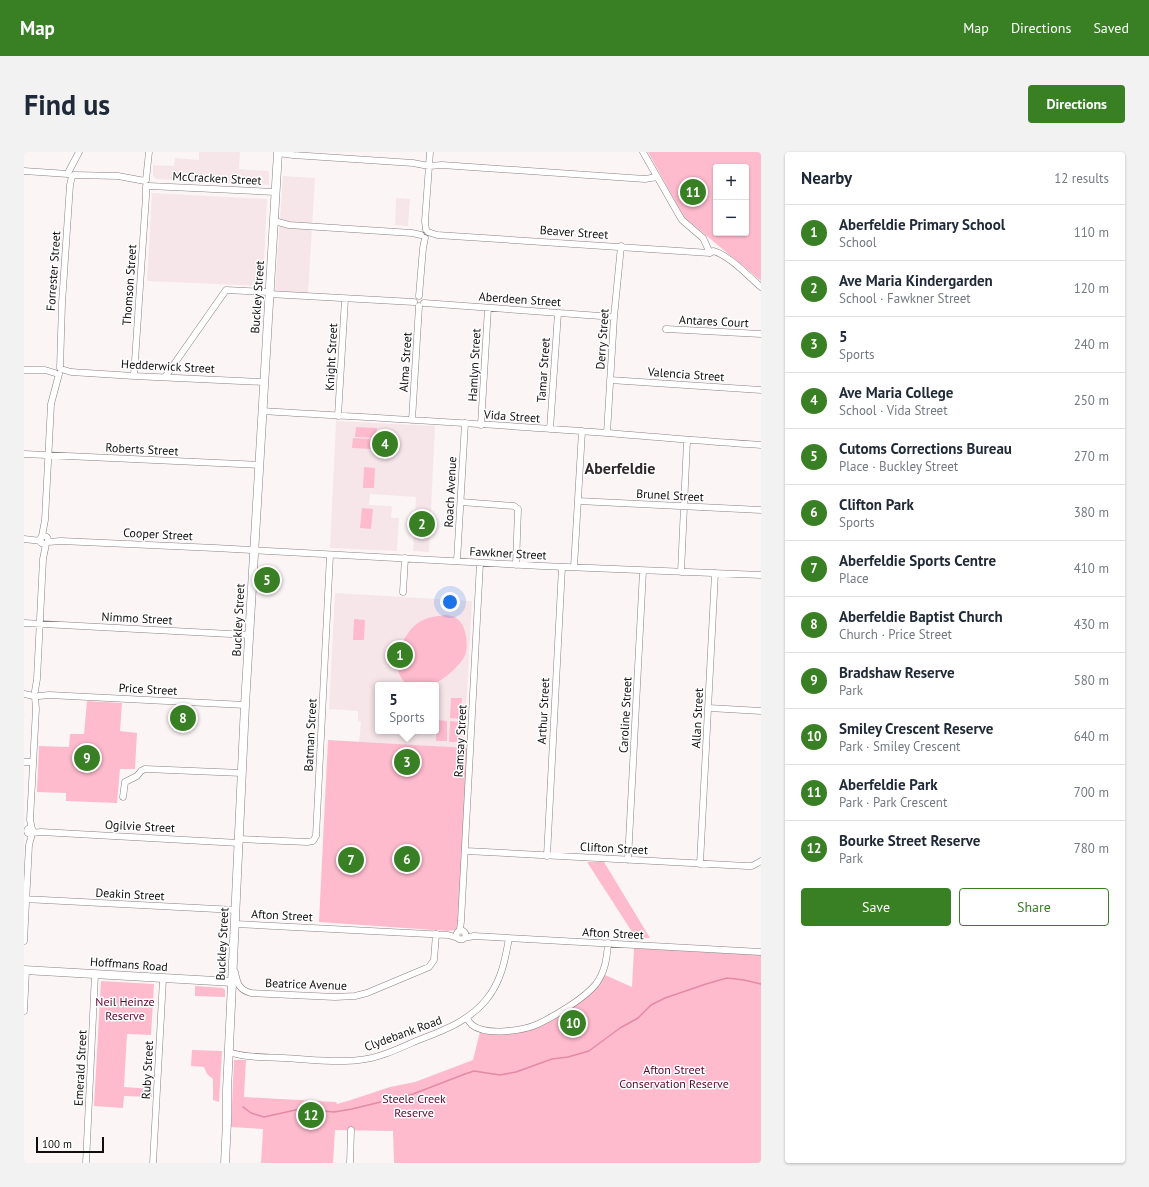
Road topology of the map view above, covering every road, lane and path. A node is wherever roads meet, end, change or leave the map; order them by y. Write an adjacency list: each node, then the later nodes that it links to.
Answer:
1 (79, 152): 8 (street, Forrester Street)
2 (149, 152): 10 (street, Thomson Street)
3 (430, 152): 6 (street)
4 (643, 152): 9 (street)
5 (278, 154): 6 (street); 11 (main road, Buckley Street)
6 (429, 164): 9 (street); 13 (street)
7 (24, 171): 8 (street, McCracken Street)
8 (71, 173): 10 (street, McCracken Street); 26 (street, Forrester Street)
9 (657, 177): 15 (street)
10 (147, 183): 11 (street, McCracken Street); 27 (street, Thomson Street)
11 (275, 192): 12 (main road, Buckley Street)
12 (274, 224): 13 (street, Beaver Street); 17 (main road, Buckley Street)
13 (425, 234): 14 (street, Beaver Street); 19 (street)
14 (621, 246): 15 (street, Beaver Street); 22 (street, Derry Street)
15 (710, 253): 16 (street, Beaver Street)
16 (761, 287)
17 (269, 293): 18 (street, Aberdeen Street); 28 (street, Aberdeen Street); 30 (main road, Buckley Street)
18 (345, 299): 19 (street, Aberdeen Street); 33 (street, Knight Street)
19 (419, 304): 20 (street, Aberdeen Street); 34 (street, Alma Street)
20 (488, 308): 21 (street, Aberdeen Street); 36 (street, Hamlyn Street)
21 (558, 313): 22 (street, Aberdeen Street); 37 (street, Tamar Street)
22 (614, 317): 29 (street, Derry Street)
23 (666, 329): 24 (street, Antares Court)
24 (761, 334)
25 (24, 370): 26 (street, Hedderwick Street)
26 (58, 371): 27 (street, Hedderwick Street); 43 (street, Forrester Street)
27 (134, 376): 28 (street, Hedderwick Street)
28 (165, 377): 30 (street, Hedderwick Street)
29 (610, 380): 31 (street, Valencia Street); 39 (street, Derry Street)
30 (263, 382): 32 (main road, Buckley Street)
31 (761, 390)
32 (262, 412): 33 (street, Vida Street); 44 (main road, Buckley Street)
33 (338, 416): 34 (street, Vida Street)
34 (412, 420): 35 (street, Vida Street)
35 (465, 424): 36 (street, Vida Street); 46 (street, Roach Avenue)
36 (481, 425): 37 (street, Vida Street)
37 (550, 429): 38 (street, Vida Street)
38 (582, 432): 39 (street, Vida Street); 45 (street)
39 (606, 433): 40 (street, Vida Street)
40 (688, 441): 41 (street, Vida Street); 47 (street)
41 (761, 445)
42 (24, 454): 43 (street, Roberts Street)
43 (49, 455): 44 (street, Roberts Street); 50 (street, Forrester Street)
44 (259, 466): 51 (main road, Buckley Street)
45 (578, 501): 47 (street, Brunel Street); 58 (street)
46 (461, 502): 54 (street, Roach Avenue); 56 (street)
47 (683, 507): 48 (street, Brunel Street); 60 (street)
48 (761, 510)
49 (25, 539): 50 (street, Cooper Street)
50 (44, 540): 51 (street, Cooper Street); 65 (street, Forrester Street)
51 (254, 550): 52 (street, Fawkner Street); 66 (main road, Buckley Street)
52 (330, 554): 53 (street, Fawkner Street); 77 (street, Batman Street)
53 (405, 558): 54 (street, Fawkner Street); 63 (street)
54 (457, 561): 55 (street, Fawkner Street)
55 (480, 562): 56 (street, Fawkner Street); 78 (street, Ramsay Street)
56 (516, 565): 57 (street, Fawkner Street)
57 (562, 567): 58 (street, Fawkner Street); 79 (street, Arthur Street)
58 (574, 567): 59 (street, Fawkner Street)
59 (644, 571): 60 (street, Fawkner Street); 80 (street, Caroline Street)
60 (681, 572): 61 (street, Fawkner Street)
61 (716, 573): 62 (street, Fawkner Street); 70 (street, Allan Street)
62 (761, 575)
63 (403, 592)
64 (24, 624): 65 (street, Nimmo Street)
65 (40, 624): 66 (street, Nimmo Street); 68 (street, Forrester Street)
66 (249, 635): 69 (main road, Buckley Street)
67 (24, 694): 68 (street, Price Street)
68 (37, 694): 69 (street, Price Street); 73 (street, Forrester Street)
69 (245, 705): 74 (main road, Buckley Street)
70 (709, 708): 71 (street); 82 (street, Allan Street)
71 (761, 711)
72 (24, 762): 73 (street)
73 (33, 762): 76 (street, Forrester Street)
74 (242, 773): 75 (street); 77 (main road, Buckley Street)
75 (123, 796)
76 (29, 831): 77 (street, Ogilvie Street); 83 (street, Forrester Street)
77 (239, 841): 84 (main road, Buckley Street)
78 (466, 851): 79 (street, Clifton Street); 87 (street, Ramsay Street)
79 (547, 856): 80 (street, Clifton Street)
80 (628, 860): 82 (street, Clifton Street)
81 (761, 861): 82 (street, Clifton Street)
82 (700, 864)
83 (25, 900): 84 (street, Deakin Street); 89 (street, Forrester Street)
84 (236, 910): 85 (main road, Buckley Street)
85 (235, 924): 86 (street, Afton Street); 94 (main road, Buckley Street)
86 (436, 934): 87 (street, Afton Street); 94 (street, Beatrice Avenue)
87 (461, 934): 88 (street, Afton Street)
88 (509, 938): 90 (street, Afton Street); 100 (street, Clydebank Road)
89 (24, 941)
90 (608, 943): 92 (street, Afton Street); 100 (street)
91 (761, 947): 92 (street)
92 (751, 951): 93 (street, Afton Street)
93 (761, 952)
94 (234, 964): 98 (main road, Buckley Street)
95 (25, 970): 96 (main road, Hoffmans Road); 99 (street)
96 (95, 974): 97 (main road, Hoffmans Road); 104 (street, Emerald Street)
97 (163, 979): 98 (main road, Hoffmans Road); 105 (street, Ruby Street)
98 (233, 982): 101 (main road, Buckley Street)
99 (24, 1011)
100 (467, 1018): 101 (street, Clydebank Road)
101 (229, 1052): 102 (main road, Buckley Street)
102 (227, 1090): 106 (main road, Buckley Street); 107 (main road, Buckley Street)
103 (351, 1130): 108 (street)
104 (86, 1163)
105 (153, 1163)
106 (220, 1163)
107 (225, 1163)
108 (350, 1163)

